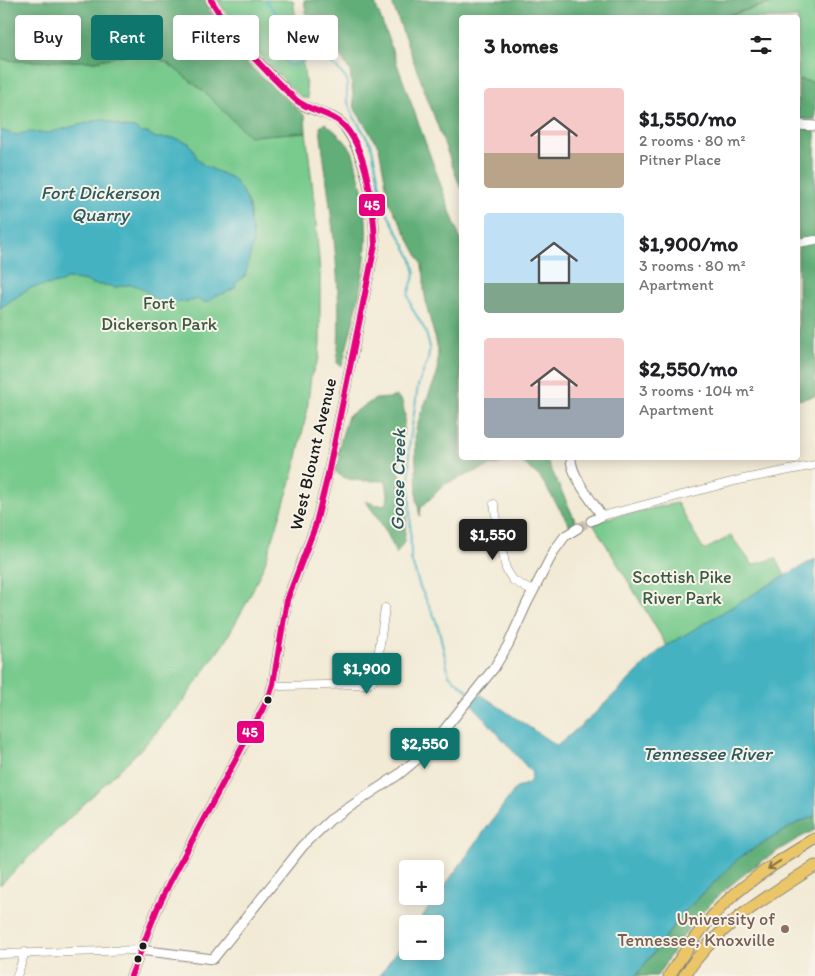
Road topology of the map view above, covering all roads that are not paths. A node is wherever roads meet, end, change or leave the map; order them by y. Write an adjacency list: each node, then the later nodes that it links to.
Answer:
1 (212, 0): 14 (street, West Blount Avenue)
2 (800, 125): 3 (street)
3 (815, 126)
4 (815, 240): 5 (street)
5 (800, 243)
6 (571, 460): 9 (street)
7 (815, 465): 9 (street)
8 (494, 504): 12 (street)
9 (602, 516): 10 (street)
10 (591, 521)
11 (578, 528): 12 (street)
12 (533, 592): 17 (street)
13 (385, 608): 14 (street)
14 (273, 684): 17 (street, West Blount Avenue)
15 (815, 840): 22 (main road, one-way to 22)
16 (815, 866): 23 (main road)
17 (140, 950): 18 (street); 21 (street, West Blount Avenue)
18 (25, 952): 19 (street); 20 (street)
19 (0, 954)
20 (17, 976)
21 (131, 976)
22 (669, 976)
23 (684, 976)

